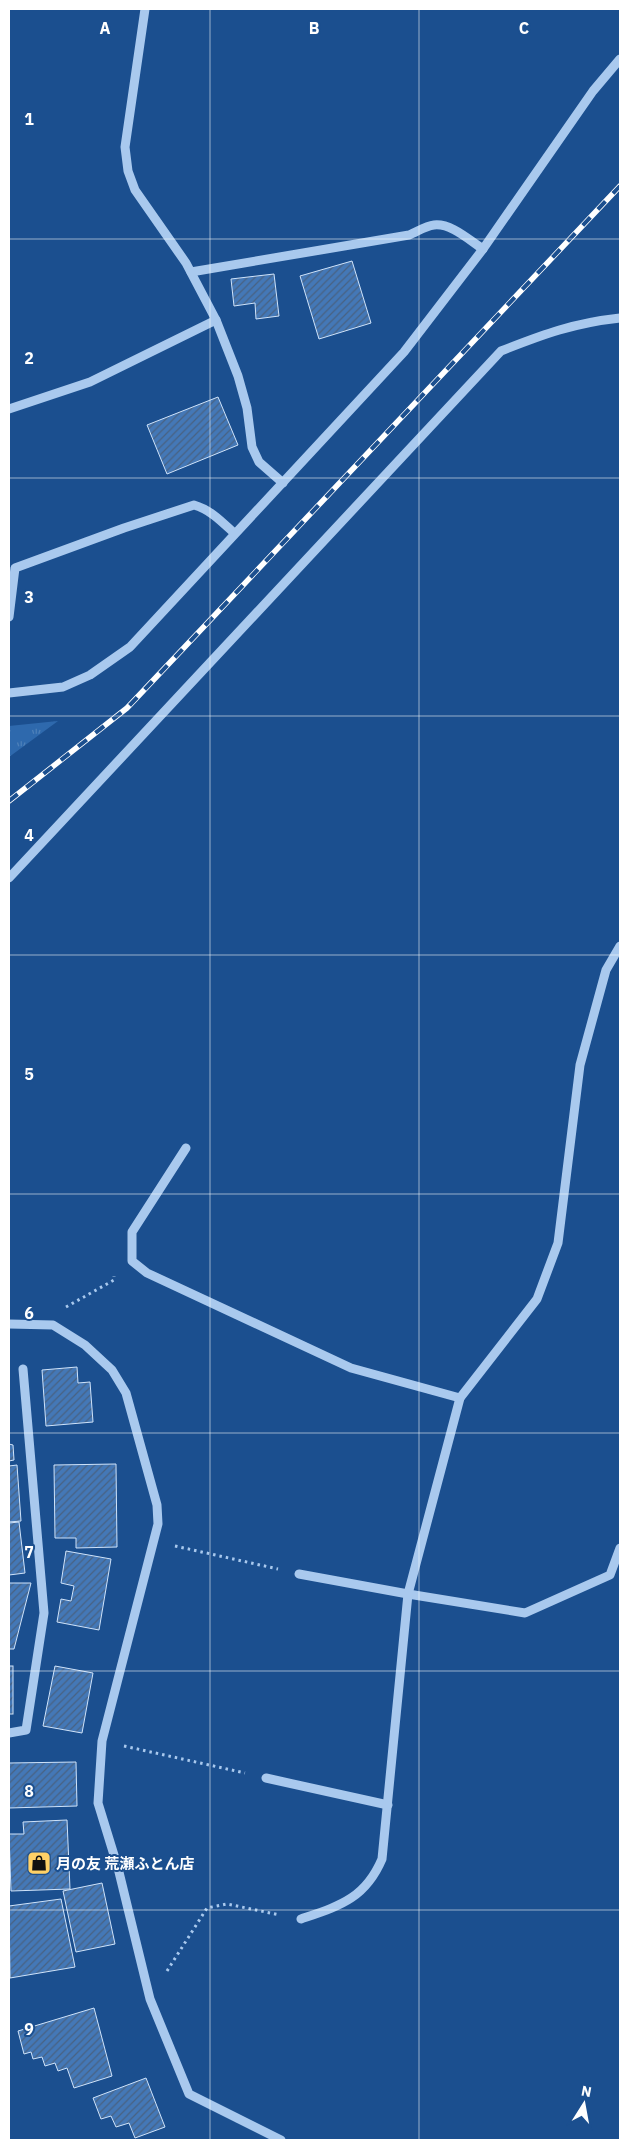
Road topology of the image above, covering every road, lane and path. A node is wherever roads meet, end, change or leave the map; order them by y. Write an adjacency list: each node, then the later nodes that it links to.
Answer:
1 (145, 9): 4 (street)
2 (620, 59): 3 (street)
3 (483, 249): 4 (street); 8 (street)
4 (190, 272): 6 (street)
5 (620, 318): 12 (street)
6 (216, 320): 7 (street); 8 (street)
7 (9, 408)
8 (283, 483): 9 (street)
9 (234, 533): 10 (street); 11 (street)
10 (9, 617)
11 (9, 693)
12 (9, 878)
13 (620, 946): 19 (street)
14 (186, 1148): 15 (street)
15 (132, 1248): 17 (path); 19 (street)
16 (9, 1324): 17 (street)
17 (53, 1325): 20 (street)
18 (23, 1369): 24 (street)
19 (460, 1398): 23 (street)
20 (155, 1542): 22 (path); 25 (street)
21 (620, 1548): 23 (street)
22 (299, 1574): 23 (street)
23 (408, 1594): 27 (street)
24 (9, 1733)
25 (102, 1741): 26 (path); 29 (street)
26 (266, 1778): 27 (street)
27 (388, 1805): 28 (street)
28 (301, 1920): 29 (path)
29 (150, 1999): 30 (street)
30 (281, 2140)

